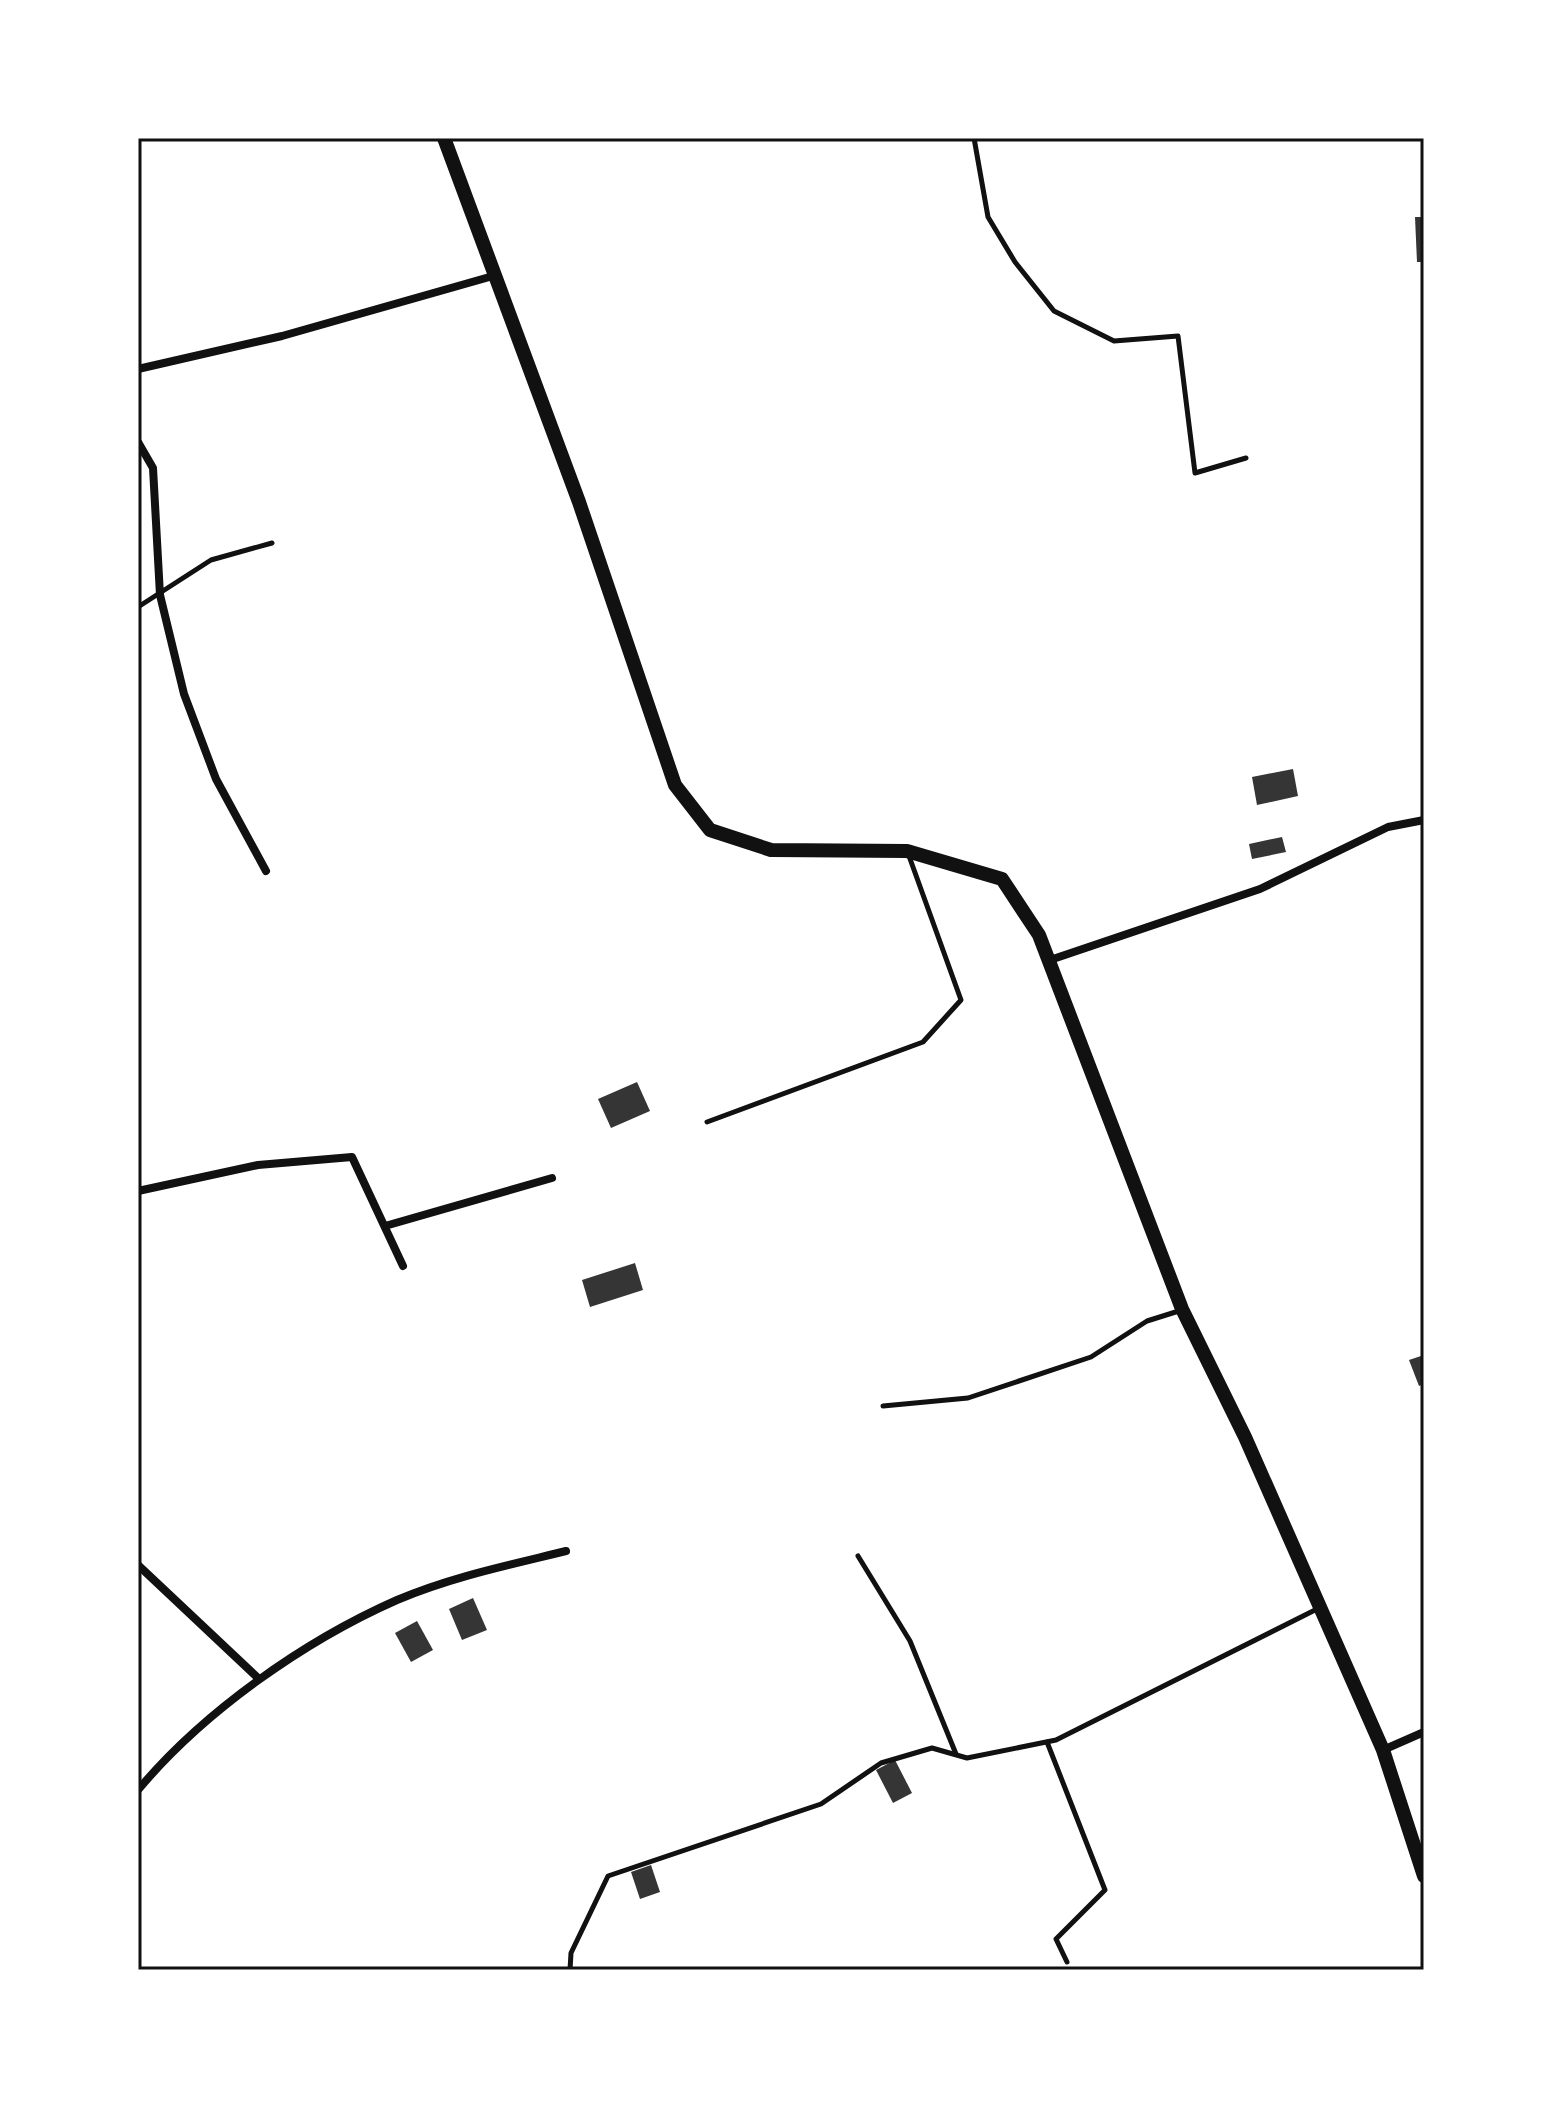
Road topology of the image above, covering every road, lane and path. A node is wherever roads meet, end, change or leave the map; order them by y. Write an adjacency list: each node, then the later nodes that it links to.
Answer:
1 (444, 138): 3 (street)
2 (974, 138): 6 (lane)
3 (493, 276): 4 (street); 11 (street)
4 (138, 369)
5 (138, 442): 8 (street)
6 (1246, 458)
7 (272, 543): 8 (lane)
8 (160, 595): 9 (lane); 12 (street)
9 (138, 607)
10 (1424, 820): 13 (street)
11 (907, 851): 13 (street); 14 (lane)
12 (266, 871)
13 (1050, 960): 19 (street)
14 (707, 1122)
15 (552, 1178): 17 (street)
16 (138, 1191): 17 (street)
17 (385, 1226): 18 (street)
18 (403, 1266)
19 (1182, 1309): 20 (lane); 24 (street)
20 (883, 1406)
21 (566, 1551): 25 (street)
22 (858, 1556): 29 (lane)
23 (138, 1565): 25 (street)
24 (1320, 1608): 27 (lane); 28 (street)
25 (258, 1678): 30 (street)
26 (1424, 1732): 28 (street)
27 (1047, 1742): 29 (lane); 32 (lane)
28 (1383, 1750): 31 (street)
29 (956, 1755): 33 (lane)
30 (138, 1790)
31 (1424, 1876)
32 (1067, 1962)
33 (570, 1970)

